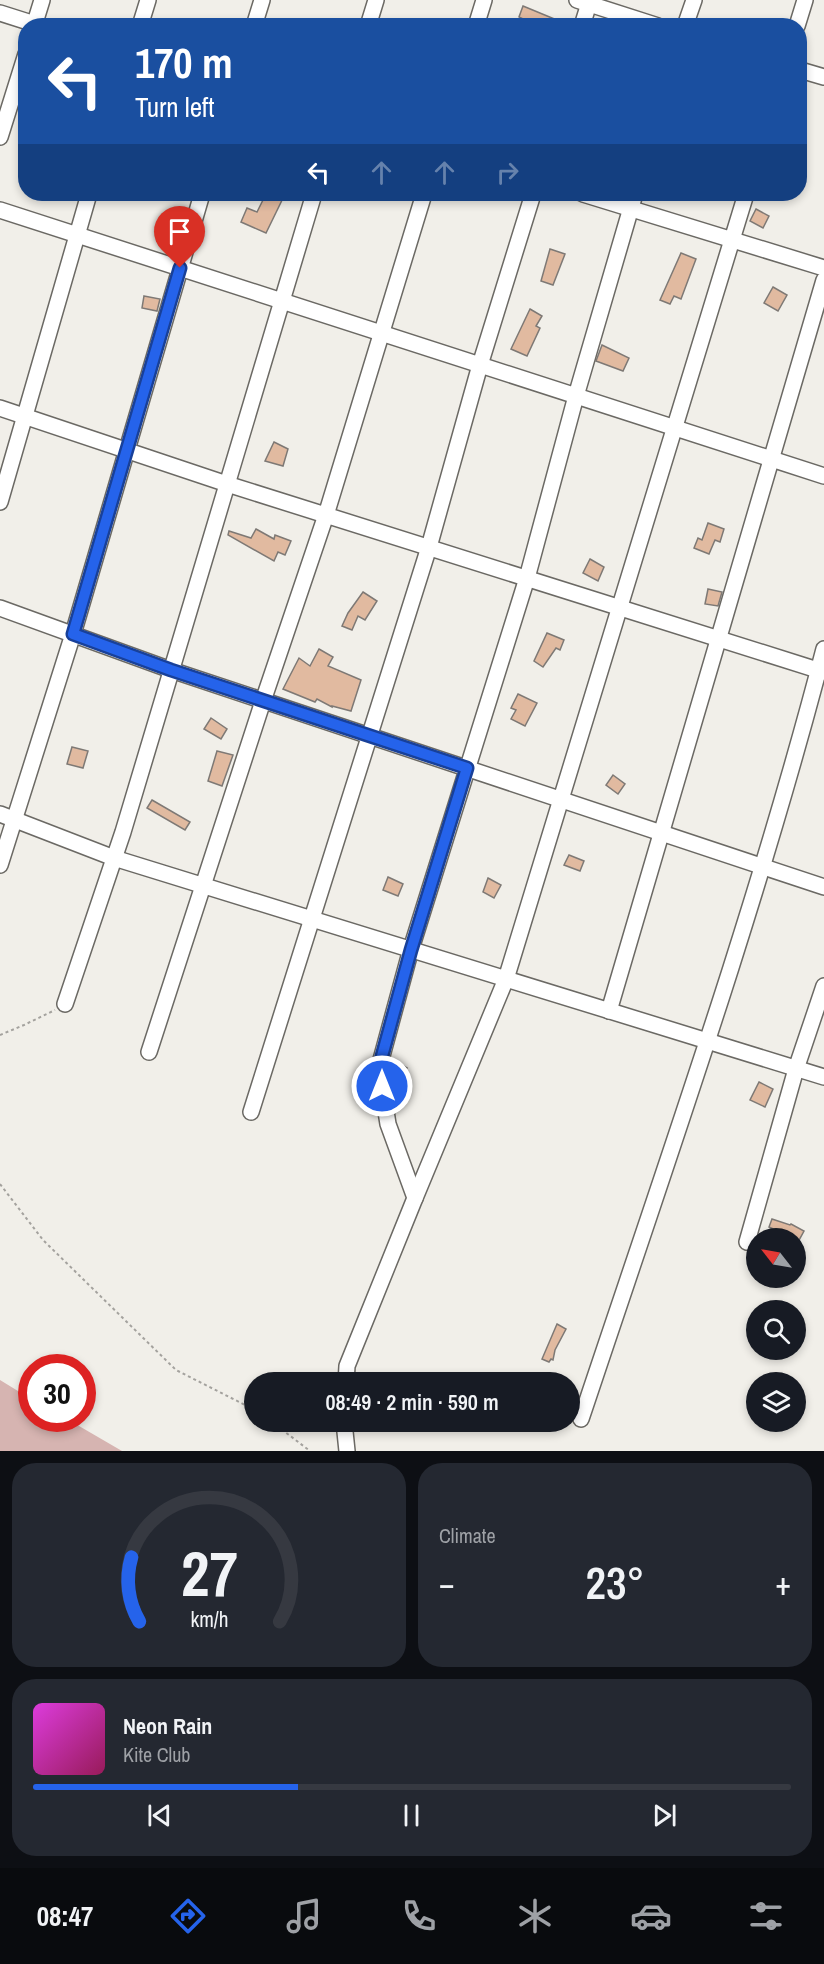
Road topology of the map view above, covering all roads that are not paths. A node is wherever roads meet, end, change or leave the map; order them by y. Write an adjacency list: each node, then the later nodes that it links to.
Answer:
1 (42, 0): 10 (street)
2 (148, 0): 11 (street)
3 (262, 0): 12 (street)
4 (376, 0): 13 (street)
5 (484, 0): 14 (street)
6 (694, 0): 17 (street)
7 (805, 0): 18 (street)
8 (585, 1): 15 (street); 16 (street)
9 (0, 13): 19 (street)
10 (38, 18)
11 (142, 18)
12 (256, 18)
13 (370, 18)
14 (478, 18)
15 (583, 18)
16 (635, 18)
17 (688, 18)
18 (799, 18)
19 (18, 19)
20 (807, 72): 21 (street)
21 (824, 77)
22 (18, 80): 23 (street)
23 (0, 137)
24 (87, 201): 32 (street)
25 (200, 201): 34 (street)
26 (312, 201): 37 (street)
27 (422, 201): 38 (street)
28 (531, 201): 39 (street)
29 (633, 201): 33 (street); 40 (street)
30 (744, 201): 33 (street)
31 (0, 210): 32 (street)
32 (77, 235): 34 (street); 42 (street)
33 (732, 240): 35 (street); 43 (street)
34 (180, 268): 37 (street); 44 (street)
35 (824, 268)
36 (824, 280): 45 (street)
37 (281, 300): 38 (street); 47 (street)
38 (382, 333): 39 (street); 49 (street)
39 (480, 365): 40 (street); 50 (street)
40 (576, 396): 43 (street); 51 (street)
41 (0, 408): 42 (street)
42 (24, 416): 44 (street); 48 (street)
43 (676, 428): 45 (street); 53 (street)
44 (127, 450): 47 (street); 54 (street)
45 (772, 459): 46 (street); 55 (street)
46 (824, 476)
47 (227, 484): 49 (street); 57 (street)
48 (0, 502)
49 (326, 515): 50 (street); 59 (street)
50 (429, 547): 51 (street); 60 (street)
51 (527, 578): 53 (street); 61 (street)
52 (0, 608): 54 (street)
53 (621, 608): 55 (street); 62 (street)
54 (73, 634): 57 (street); 63 (street)
55 (720, 639): 58 (street); 64 (street)
56 (824, 649): 58 (street)
57 (171, 670): 59 (street); 65 (street)
58 (821, 671): 67 (street)
59 (263, 701): 60 (street); 68 (street)
60 (368, 735): 61 (street); 70 (street)
61 (467, 768): 62 (street); 71 (street)
62 (561, 800): 64 (street); 72 (street)
63 (7, 817): 65 (street); 66 (street)
64 (660, 832): 67 (street); 75 (street)
65 (114, 858): 68 (street); 74 (street)
66 (0, 865)
67 (764, 867): 69 (street); 76 (street)
68 (204, 886): 70 (street); 77 (street)
69 (824, 887)
70 (310, 918): 71 (street); 80 (street)
71 (411, 950): 72 (street); 81 (street)
72 (506, 979): 75 (street); 81 (street)
73 (824, 986): 78 (street)
74 (65, 1004)
75 (609, 1011): 76 (street)
76 (708, 1041): 78 (street); 84 (street)
77 (150, 1052)
78 (796, 1069): 79 (street); 82 (street)
79 (824, 1077)
80 (251, 1112)
81 (415, 1198): 83 (street)
82 (751, 1228)
83 (347, 1372)
84 (581, 1419)
85 (346, 1432): 86 (street)
86 (347, 1451)

